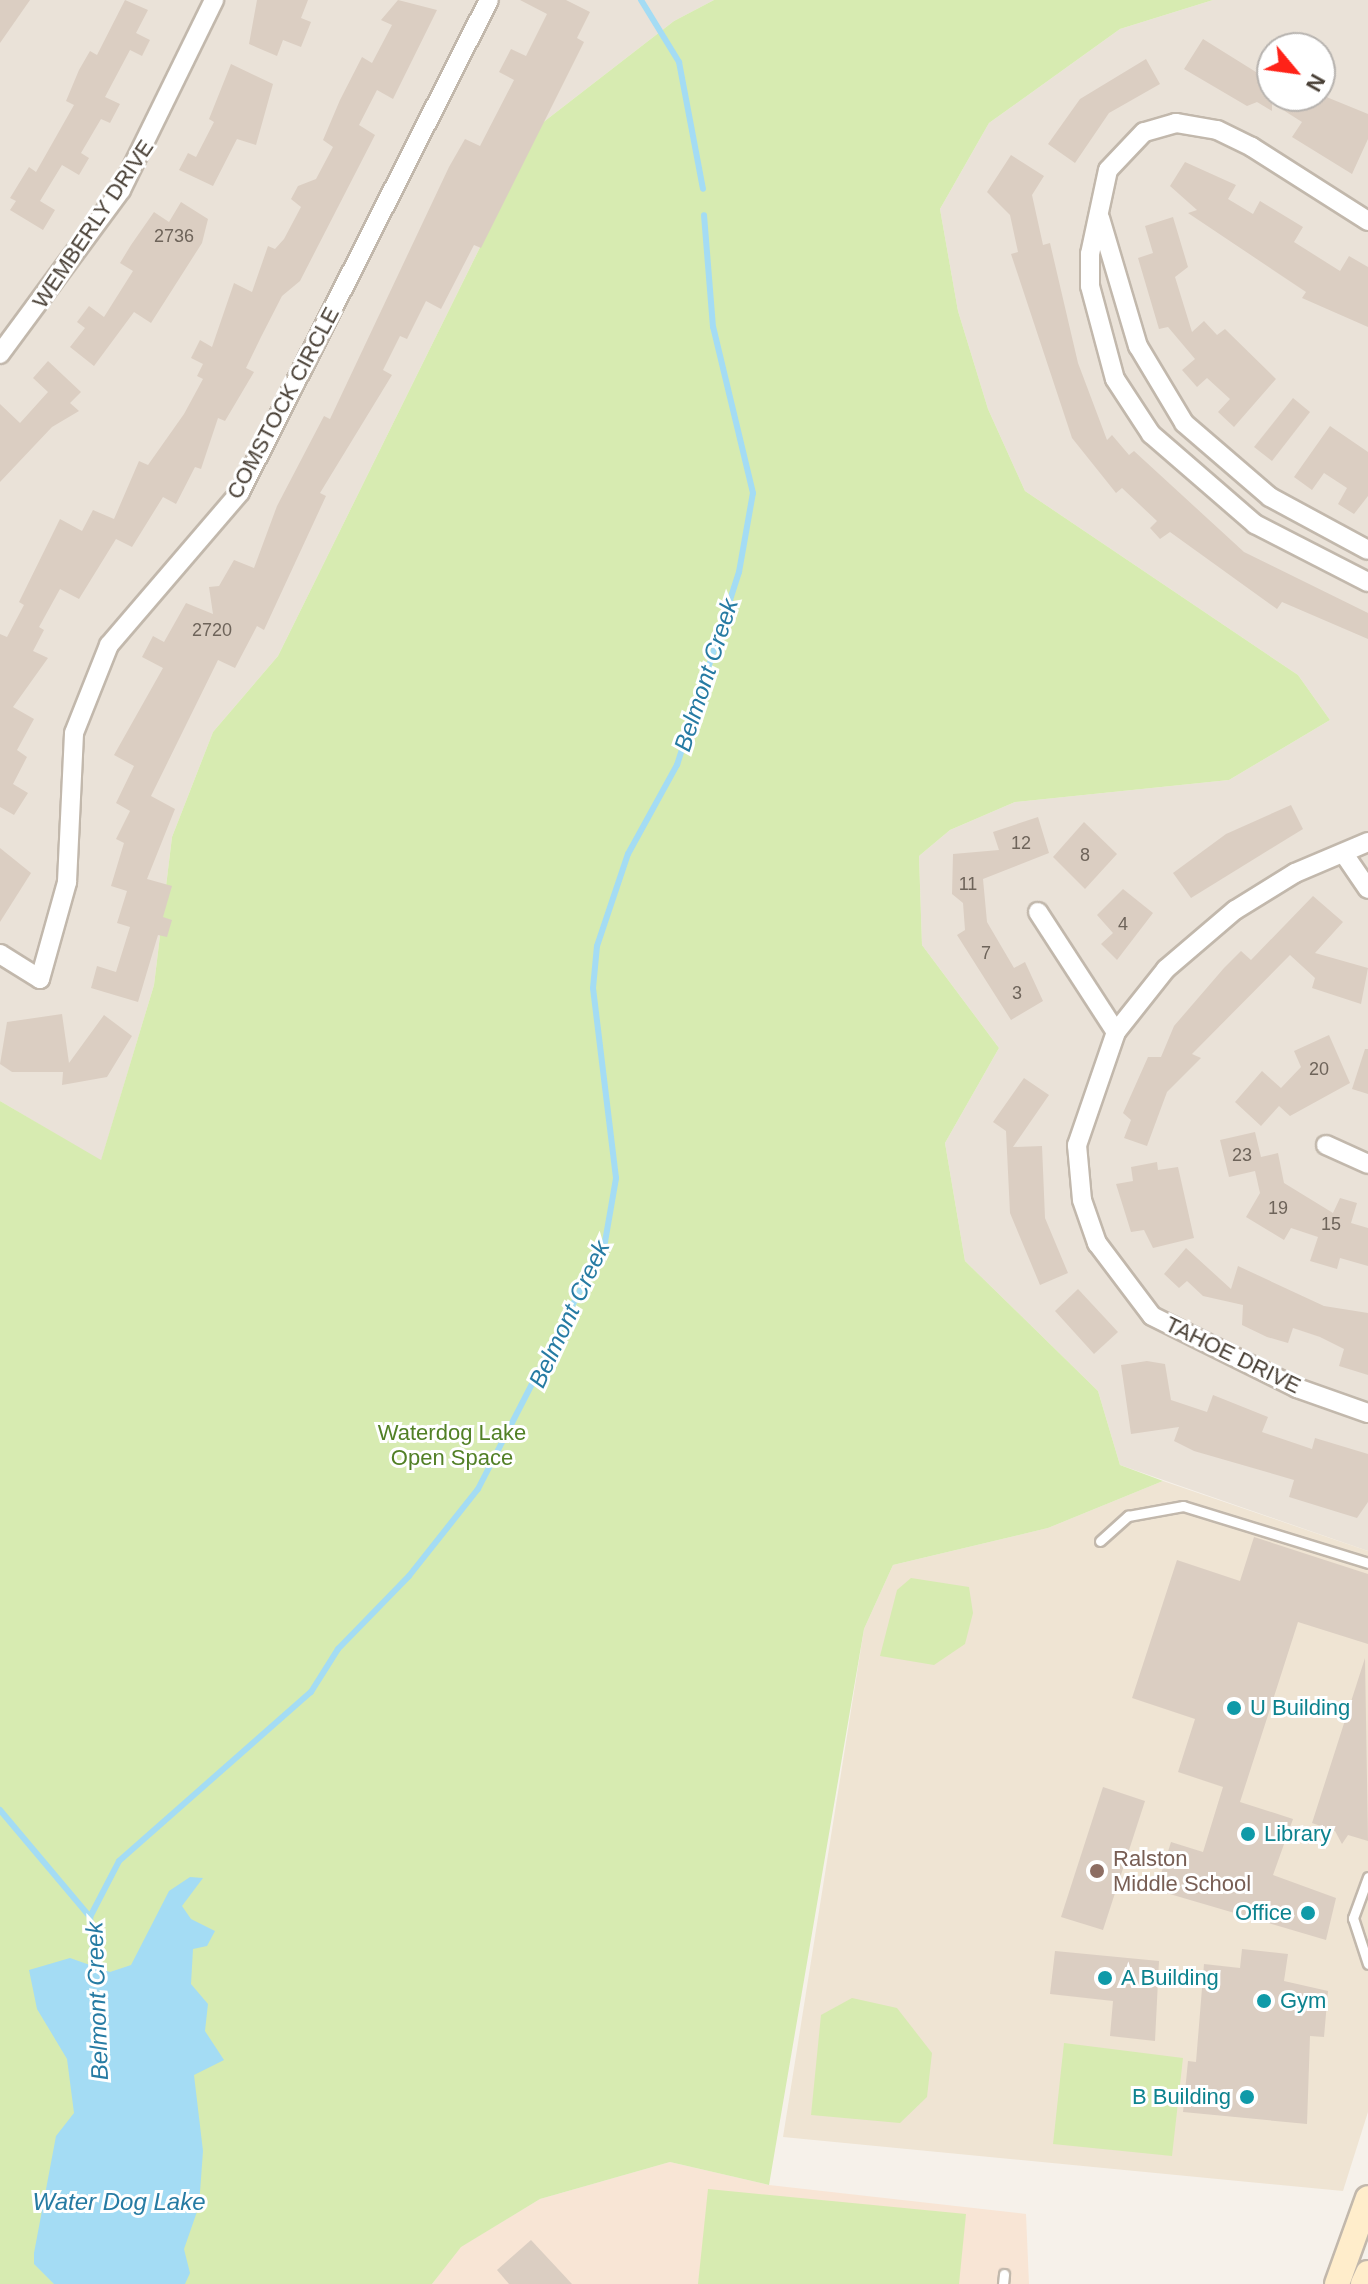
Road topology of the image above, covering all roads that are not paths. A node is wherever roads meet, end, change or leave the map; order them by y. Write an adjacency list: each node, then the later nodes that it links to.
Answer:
1 (214, 0): 5 (street, WEMBERLY DRIVE)
2 (489, 0): 12 (street, COMSTOCK CIRCLE)
3 (1098, 212): 4 (street); 6 (street); 7 (street)
4 (1368, 221)
5 (0, 354)
6 (1368, 550)
7 (1368, 582)
8 (1368, 842): 9 (street, TAHOE DRIVE)
9 (1344, 854): 10 (street); 13 (street, TAHOE DRIVE)
10 (1368, 889)
11 (1038, 912): 13 (street)
12 (0, 954)
13 (1116, 1032): 16 (street, TAHOE DRIVE)
14 (1326, 1145): 15 (street)
15 (1368, 1164)
16 (1368, 1413)
17 (1100, 1541): 18 (lane)
18 (1368, 1563)
19 (1368, 1877): 20 (lane)
20 (1368, 1964)
21 (1368, 2198): 23 (main road)
22 (1368, 2273): 24 (main road)
23 (1337, 2284)
24 (1363, 2284)

